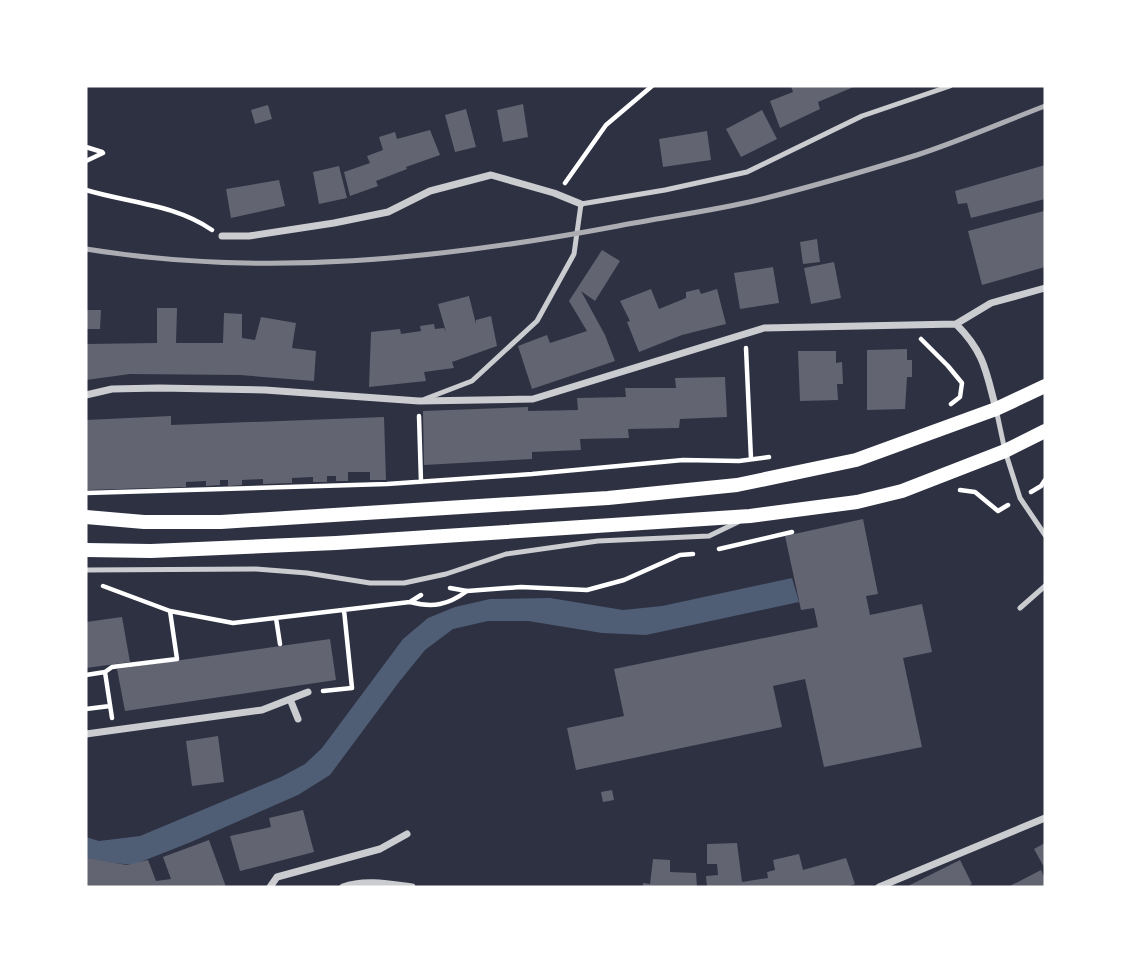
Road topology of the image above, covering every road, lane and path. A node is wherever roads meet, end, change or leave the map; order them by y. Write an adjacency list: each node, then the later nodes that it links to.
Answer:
1 (652, 86): 6 (path)
2 (950, 86): 7 (lane)
3 (86, 147): 4 (path)
4 (86, 161)
5 (86, 190): 8 (path)
6 (554, 192): 7 (street); 8 (street)
7 (581, 204): 15 (lane)
8 (222, 236)
9 (1045, 288): 10 (street)
10 (956, 324): 11 (street); 17 (street)
11 (905, 325): 12 (street); 16 (path)
12 (746, 333): 15 (street); 21 (path)
13 (1045, 386): 17 (main road)
14 (86, 395): 15 (street)
15 (419, 401): 22 (path)
16 (948, 407)
17 (996, 410): 19 (lane); 25 (main road)
18 (1045, 431): 19 (main road)
19 (1005, 451): 24 (main road); 26 (lane)
20 (779, 456): 21 (path)
21 (751, 459): 22 (path)
22 (421, 482): 23 (path)
23 (86, 492)
24 (750, 516): 27 (main road); 29 (lane)
25 (86, 517)
26 (1045, 535)
27 (86, 550)
28 (659, 565): 33 (path)
29 (86, 570)
30 (102, 585): 34 (path)
31 (1045, 586): 32 (lane)
32 (1020, 608)
33 (345, 610): 35 (path); 39 (path)
34 (170, 611): 35 (path); 37 (path)
35 (276, 618): 36 (path)
36 (280, 644)
37 (105, 672): 38 (path); 42 (path)
38 (86, 675)
39 (323, 691)
40 (308, 692): 41 (street)
41 (290, 699): 44 (street); 45 (street)
42 (110, 706): 43 (path); 45 (path)
43 (86, 709)
44 (298, 719)
45 (114, 730): 46 (street)
46 (86, 734)
47 (1045, 818): 52 (street)
48 (407, 834): 49 (street)
49 (270, 887)
50 (343, 887): 51 (street)
51 (412, 887)
52 (879, 887)

